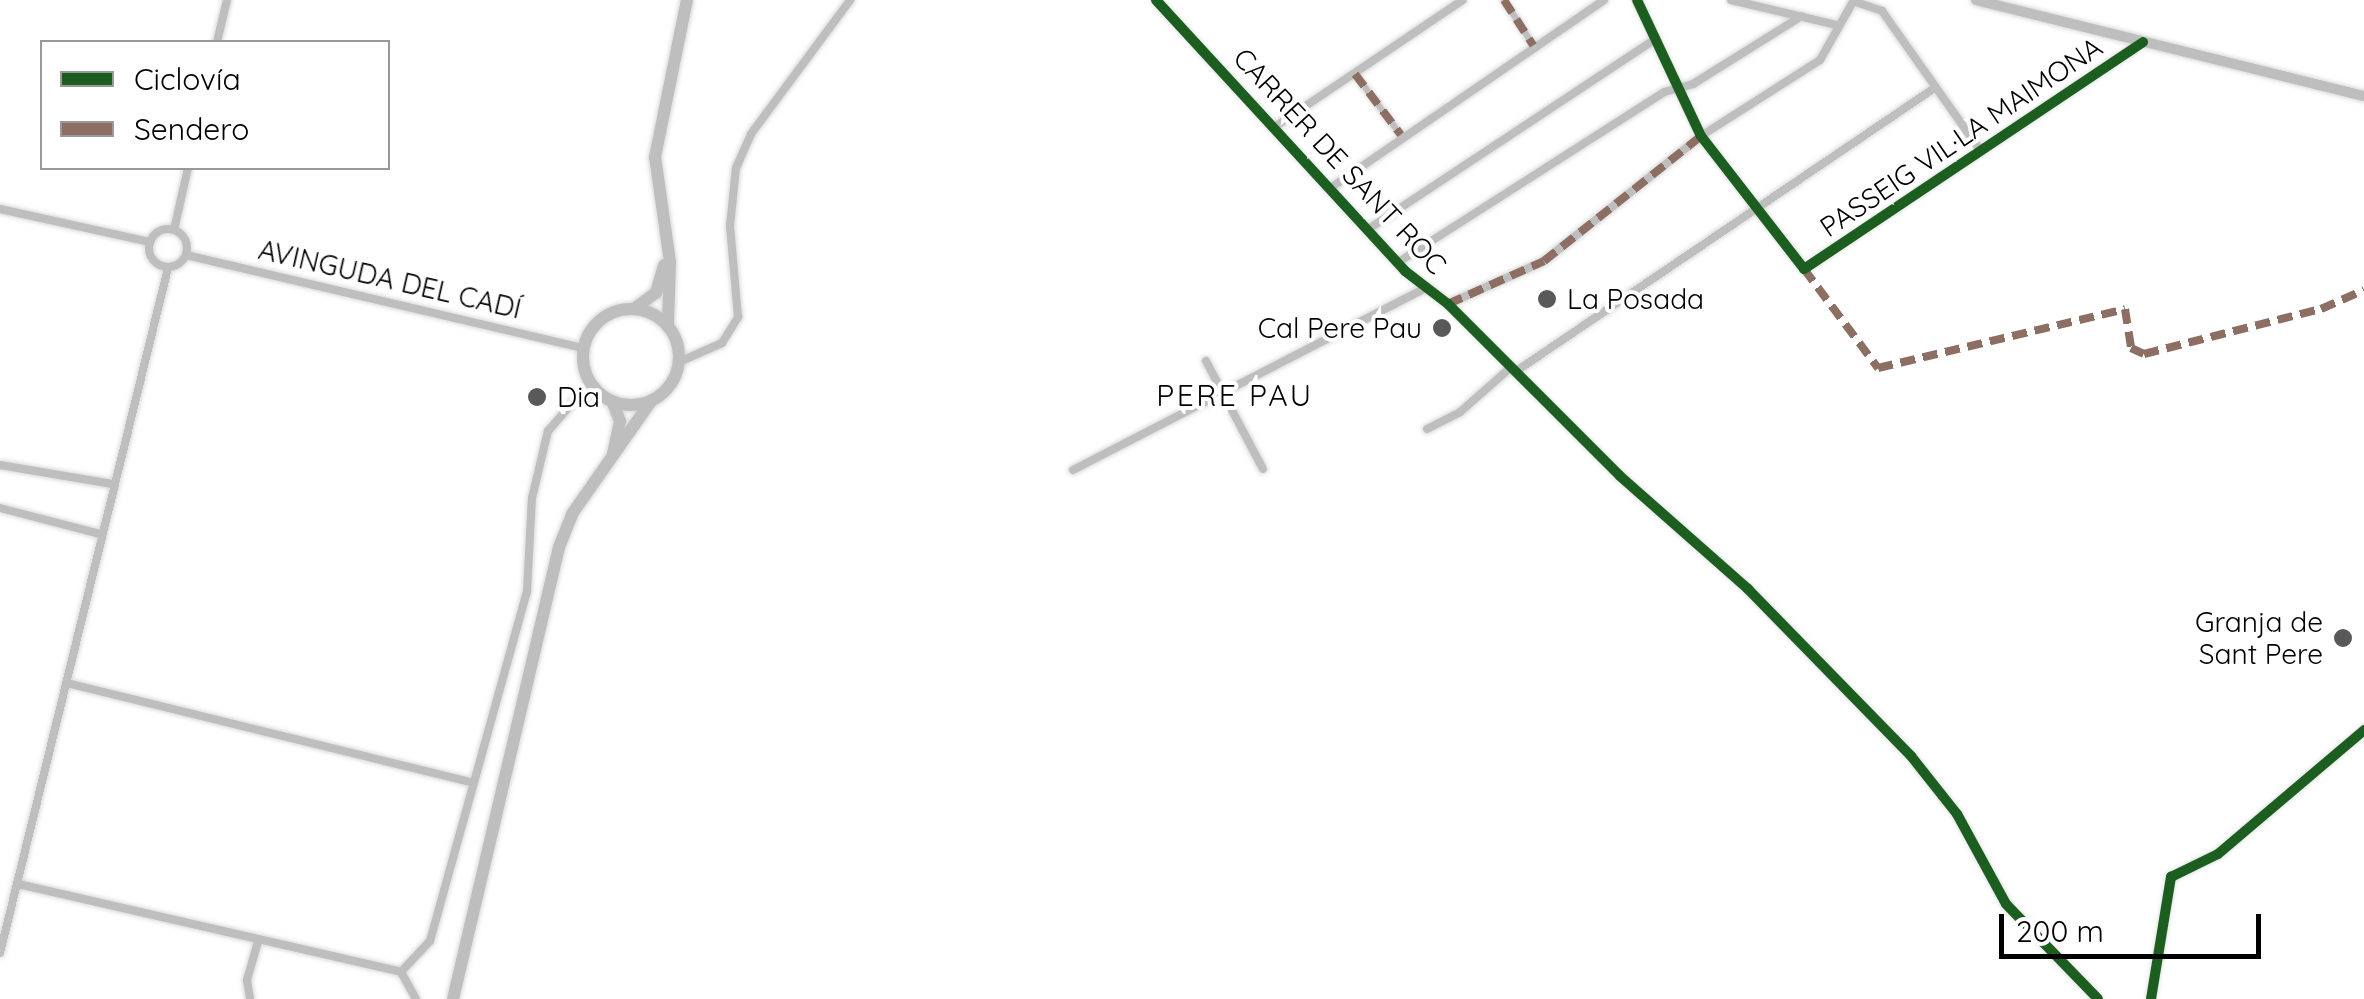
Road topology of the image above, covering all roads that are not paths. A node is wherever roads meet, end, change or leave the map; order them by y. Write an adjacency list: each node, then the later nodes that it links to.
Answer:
1 (227, 0): 15 (street)
2 (686, 0): 32 (main road)
3 (850, 0): 43 (street)
4 (1156, 0): 22 (street, CARRER DE SANT ROC)
5 (1463, 0): 18 (street)
6 (1504, 0): 17 (street)
7 (1604, 0): 17 (street)
8 (1637, 0): 14 (street)
9 (1731, 0): 12 (street)
10 (1854, 0): 13 (street); 20 (street)
11 (1976, 0): 16 (street)
12 (1802, 16): 13 (street); 19 (street)
13 (1838, 24): 24 (street)
14 (1656, 39): 19 (street); 30 (street)
15 (217, 40)
16 (2143, 42): 21 (street); 25 (street, PASSEIG VIL·LA MAIMONA)
17 (1533, 45): 23 (street)
18 (1355, 74): 22 (street); 23 (street)
19 (1680, 88): 24 (street); 35 (street)
20 (1936, 88): 25 (street); 28 (street)
21 (2364, 96)
22 (1276, 126): 27 (street, CARRER DE SANT ROC)
23 (1401, 135): 27 (street)
24 (1701, 136): 28 (street); 38 (street)
25 (1980, 150): 28 (street, PASSEIG VIL·LA MAIMONA)
26 (188, 170): 31 (street)
27 (1332, 187): 30 (street, CARRER DE SANT ROC)
28 (1754, 208): 44 (street)
29 (0, 209): 33 (street)
30 (1370, 228): 35 (street, CARRER DE SANT ROC)
31 (174, 230): 33 (street); 34 (street)
32 (662, 233): 39 (main road); 40 (main road)
33 (150, 242): 36 (street)
34 (186, 255): 36 (street); 41 (street, AVINGUDA DEL CADÍ)
35 (1397, 263): 37 (street, CARRER DE SANT ROC)
36 (168, 268): 54 (street)
37 (1425, 288): 38 (street, CARRER DE SANT ROC); 46 (street)
38 (1448, 304): 44 (street, CARRER DE SANT ROC)
39 (634, 308): 40 (main road); 41 (main road)
40 (668, 325): 43 (main road)
41 (584, 348): 45 (main road)
42 (1206, 361): 46 (street)
43 (679, 362): 47 (main road)
44 (1513, 369): 49 (street); 67 (street, CARRER DE SANT ROC)
45 (597, 391): 48 (main road); 59 (street)
46 (1223, 391): 52 (street); 53 (street)
47 (651, 401): 48 (main road); 50 (main road)
48 (612, 402): 50 (main road)
49 (1427, 430)
50 (611, 462): 66 (main road)
51 (0, 465): 54 (street)
52 (1263, 469)
53 (1073, 470)
54 (112, 484): 56 (street)
55 (0, 508): 56 (street)
56 (100, 534): 57 (street)
57 (67, 684): 59 (street); 60 (street)
58 (2364, 730): 68 (street)
59 (474, 783): 63 (street)
60 (18, 884): 61 (street); 62 (street)
61 (257, 944): 63 (street); 64 (street)
62 (0, 954)
63 (402, 972): 65 (street)
64 (250, 999)
65 (416, 999)
66 (453, 999)
67 (2098, 999)
68 (2151, 999)

